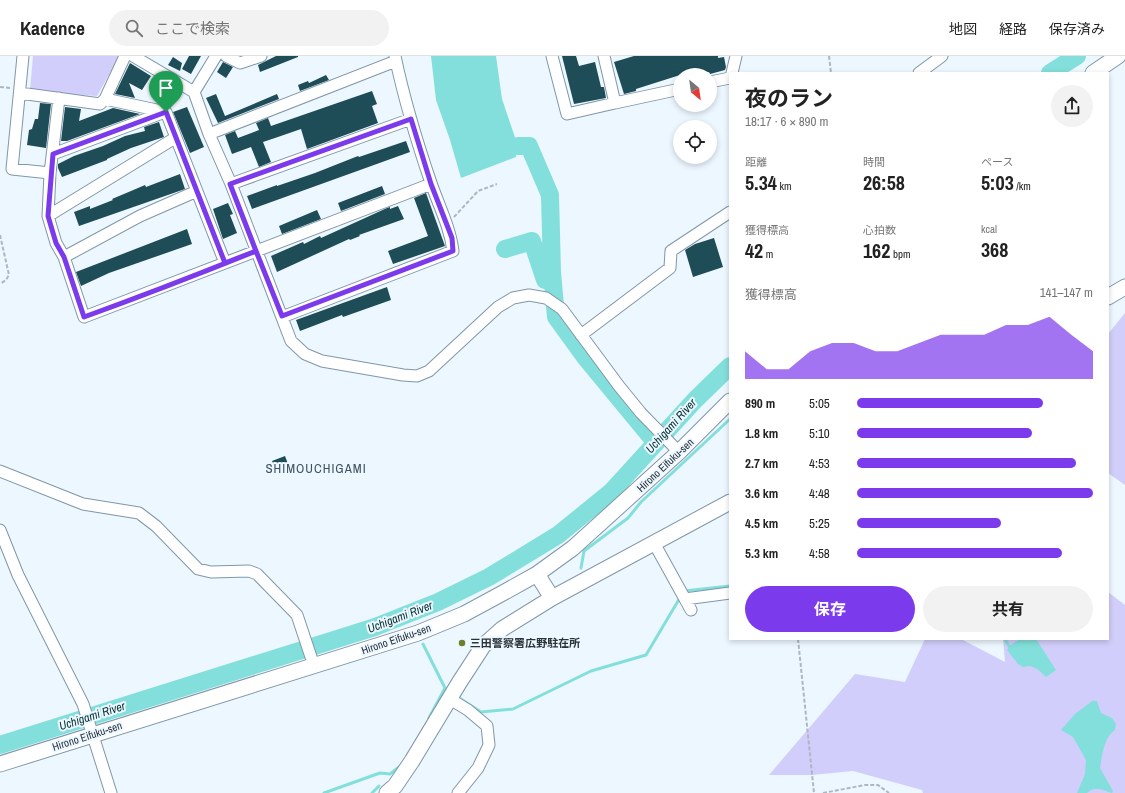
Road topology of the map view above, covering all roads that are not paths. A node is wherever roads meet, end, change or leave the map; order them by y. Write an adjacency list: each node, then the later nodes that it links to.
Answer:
1 (23, 56): 20 (street)
2 (125, 56): 22 (street)
3 (133, 56): 19 (street)
4 (216, 56): 19 (street)
5 (226, 56): 6 (street)
6 (261, 56)
7 (552, 56): 23 (street)
8 (604, 56): 23 (street)
9 (736, 56): 13 (street)
10 (942, 56): 14 (street)
11 (1118, 56): 15 (main road)
12 (395, 59): 25 (street); 26 (street)
13 (732, 72)
14 (920, 72)
15 (1094, 72)
16 (729, 78): 17 (street)
17 (717, 81)
18 (673, 91): 23 (street)
19 (194, 92): 26 (street)
20 (20, 93): 21 (street); 29 (street)
21 (59, 98): 22 (street); 28 (street)
22 (105, 99): 24 (street)
23 (615, 103)
24 (166, 112): 27 (street); 28 (street)
25 (411, 119): 30 (street); 31 (street)
26 (209, 134): 30 (street)
27 (175, 138): 32 (street); 34 (street)
28 (53, 154): 29 (street)
29 (50, 173): 34 (street)
30 (230, 184): 35 (street)
31 (431, 184): 35 (street); 40 (street)
32 (197, 191): 36 (street); 37 (street)
33 (729, 213): 41 (street)
34 (48, 216): 36 (street)
35 (256, 251): 37 (street); 40 (street)
36 (64, 257): 37 (street)
37 (225, 263)
38 (1125, 286): 39 (main road)
39 (1109, 296)
40 (282, 316): 41 (street)
41 (581, 335): 43 (street)
42 (729, 402): 43 (main road, Hirono Eifuku-sen)
43 (677, 450): 48 (main road, Hirono Eifuku-sen)
44 (0, 471): 53 (street)
45 (729, 503): 47 (main road)
46 (0, 530): 55 (street)
47 (654, 543): 50 (main road); 51 (street)
48 (536, 574): 50 (main road); 53 (main road, Hirono Eifuku-sen)
49 (729, 593): 51 (street)
50 (552, 598): 54 (main road)
51 (685, 599): 52 (street)
52 (690, 610)
53 (314, 666): 55 (main road, Hirono Eifuku-sen)
54 (450, 699): 58 (main road); 59 (street)
55 (93, 734): 56 (main road, Hirono Eifuku-sen); 57 (street)
56 (0, 764)
57 (111, 793)
58 (387, 793)
59 (458, 793)

